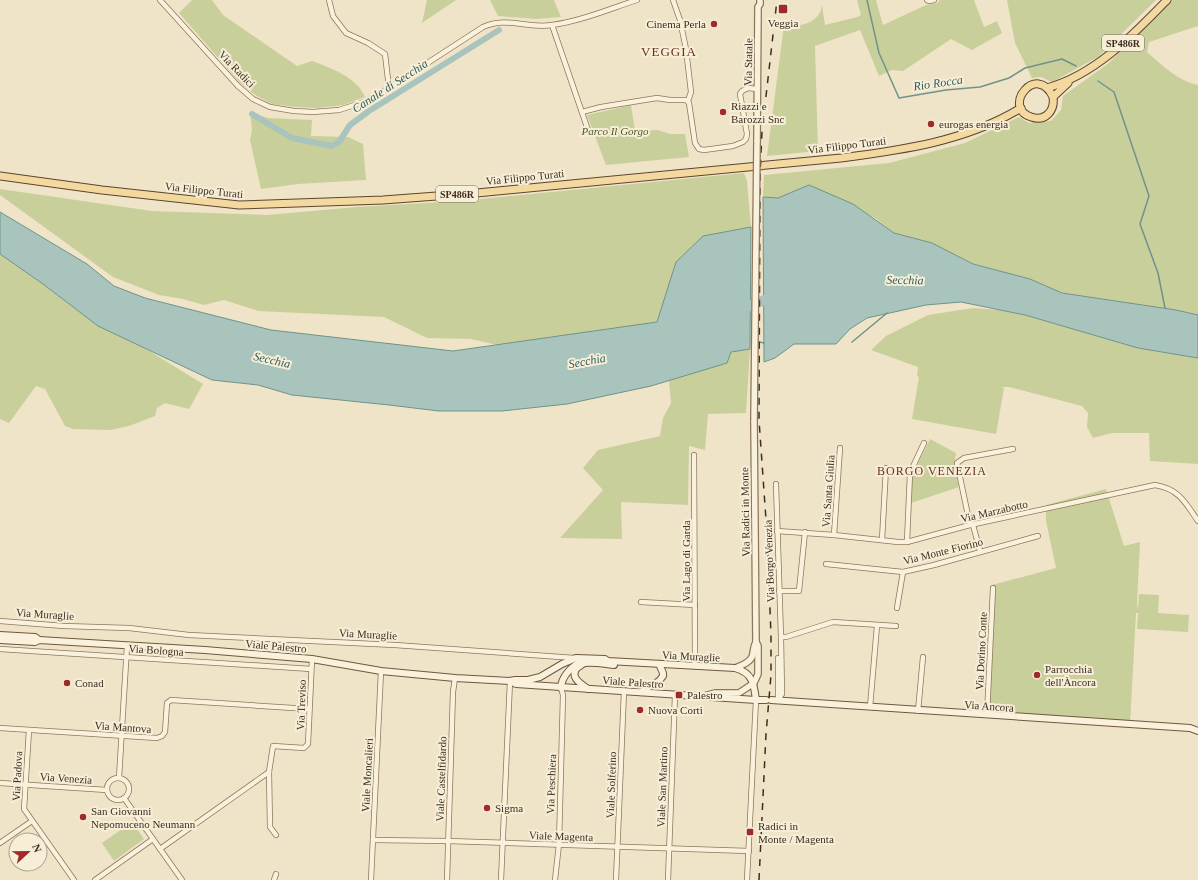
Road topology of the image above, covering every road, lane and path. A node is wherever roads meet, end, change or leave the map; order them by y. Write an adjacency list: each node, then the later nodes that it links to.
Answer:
1 (160, 0): 13 (street, Via Radici)
2 (329, 0): 13 (street)
3 (637, 0): 11 (street, Via Radici)
4 (674, 0): 17 (street)
5 (756, 0): 10 (street, Via Statale)
6 (760, 0): 10 (street, Via Statale)
7 (927, 0): 8 (street)
8 (934, 0)
9 (1167, 0): 12 (main road, SP486R)
10 (758, 7): 15 (street, Via Statale)
11 (552, 25): 13 (street, Via Radici); 19 (street)
12 (1073, 79): 14 (main road, SP486R); 16 (main road, SP486R)
13 (389, 88)
14 (1047, 88): 16 (main road); 18 (main road, SP486R)
15 (758, 89): 17 (street); 21 (street, Via Statale)
16 (1054, 97): 18 (main road, SP486R)
17 (688, 102): 19 (street)
18 (1021, 108): 22 (main road, Via Filippo Turati / SP486R)
19 (582, 112): 20 (street)
20 (588, 130)
21 (757, 142): 52 (street, Via Radici in Monte, bridge)
22 (0, 176)
23 (924, 443): 36 (street)
24 (840, 448): 33 (street, Via Santa Giulia)
25 (1013, 449): 30 (street)
26 (694, 455): 43 (street, Via Lago di Garda)
27 (886, 468): 35 (street)
28 (776, 484): 31 (street, Via Borgo Venezia)
29 (1198, 521): 30 (street, Via Marzabotto)
30 (972, 525): 36 (street, Via Marzabotto); 37 (street)
31 (777, 531): 32 (street, Via Marzabotto); 41 (street, Via Borgo Venezia)
32 (805, 532): 33 (street, Via Marzabotto); 41 (street)
33 (834, 535): 35 (street, Via Marzabotto)
34 (1038, 536): 37 (street, Via Monte Fiorino)
35 (882, 540): 36 (street, Via Marzabotto)
36 (907, 542)
37 (980, 551): 39 (street, Via Monte Fiorino)
38 (826, 564): 39 (street, Via Monte Fiorino)
39 (903, 572): 44 (street)
40 (993, 588): 81 (street, Via Dorino Conte)
41 (779, 590): 49 (street, Via Borgo Venezia)
42 (641, 602): 43 (street)
43 (695, 605): 62 (street, Via Lago di Garda)
44 (897, 608)
45 (0, 621): 57 (street, Via Muraglie)
46 (877, 626): 47 (street); 49 (street); 78 (street)
47 (896, 626)
48 (0, 635): 51 (main road, Viale Palestro)
49 (781, 638): 77 (street, Via Borgo Venezia)
50 (0, 640): 51 (main road, Viale Palestro)
51 (39, 640): 53 (main road, Viale Palestro)
52 (756, 642): 63 (street, Via Muraglie); 68 (street, Via Radici in Monte)
53 (127, 646): 55 (street); 58 (main road, Viale Palestro)
54 (0, 649): 55 (street, Via Bologna)
55 (126, 657): 64 (street, Via Bologna); 85 (street)
56 (923, 657): 80 (street)
57 (576, 658): 59 (main road, Via Muraglie); 67 (main road, Viale Palestro)
58 (312, 659): 64 (street, Via Treviso); 65 (main road, Viale Palestro)
59 (608, 661): 60 (main road, Via Muraglie); 69 (main road)
60 (633, 663): 61 (main road, Via Muraglie); 70 (main road)
61 (659, 664): 62 (main road, Via Muraglie); 72 (main road)
62 (696, 666): 63 (main road, Via Muraglie)
63 (735, 668): 68 (main road, Via Muraglie)
64 (311, 669): 79 (street, Via Treviso)
65 (381, 671): 66 (main road, Viale Palestro); 95 (street, Viale Moncalieri)
66 (455, 678): 67 (main road, Viale Palestro); 96 (street, Viale Castelfidardo)
67 (510, 681): 69 (main road, Viale Palestro); 98 (street)
68 (754, 683): 74 (street); 75 (main road, Via Radici in Monte)
69 (561, 688): 70 (main road, Viale Palestro); 99 (street, Via Peschiera)
70 (588, 689): 71 (main road, Viale Palestro)
71 (624, 691): 72 (main road, Viale Palestro); 100 (street, Viale Solferino)
72 (641, 692): 73 (main road, Viale Palestro)
73 (675, 695): 74 (main road, Viale Palestro); 102 (street, Viale San Martino)
74 (702, 697): 75 (main road, Viale Palestro)
75 (756, 700): 76 (main road, Viale Palestro); 103 (street, Via Radici in Monte)
76 (768, 700): 77 (main road, Via Ancora)
77 (778, 700): 78 (main road, Via Ancora)
78 (870, 707): 80 (main road, Via Ancora)
79 (310, 709): 85 (street, Via Mantova); 86 (street, Via Treviso)
80 (918, 711): 81 (main road, Via Ancora)
81 (987, 716): 84 (main road, Via Ancora)
82 (0, 728): 83 (street, Via Mantova)
83 (29, 730): 85 (street, Via Mantova); 89 (street, Via Padova)
84 (1198, 731)
85 (120, 735): 87 (street)
86 (269, 772): 93 (street, Via Treviso); 101 (street)
87 (118, 778): 90 (street); 91 (street)
88 (0, 783): 89 (street, Via Venezia)
89 (25, 784): 90 (street, Via Venezia); 92 (street, Via Padova)
90 (107, 790): 91 (street)
91 (124, 798): 94 (street)
92 (32, 821): 97 (street); 105 (street, Via Padova)
93 (276, 835)
94 (153, 839): 101 (street); 106 (street)
95 (373, 840): 96 (street, Viale Magenta); 109 (street, Viale Moncalieri)
96 (448, 841): 98 (street, Viale Magenta); 110 (street, Viale Castelfidardo)
97 (0, 843)
98 (503, 843): 99 (street, Viale Magenta); 111 (street)
99 (559, 844): 100 (street, Viale Magenta); 112 (street, Via Peschiera)
100 (617, 847): 102 (street, Viale Magenta); 113 (street, Viale Solferino)
101 (160, 849): 107 (street)
102 (668, 849): 103 (street, Viale Magenta); 114 (street, Viale San Martino)
103 (749, 851): 115 (street, Via Radici in Monte)
104 (276, 874): 108 (street)
105 (74, 880)
106 (95, 880)
107 (182, 880)
108 (274, 880)
109 (371, 880)
110 (447, 880)
111 (501, 880)
112 (555, 880)
113 (616, 880)
114 (668, 880)
115 (747, 880)

